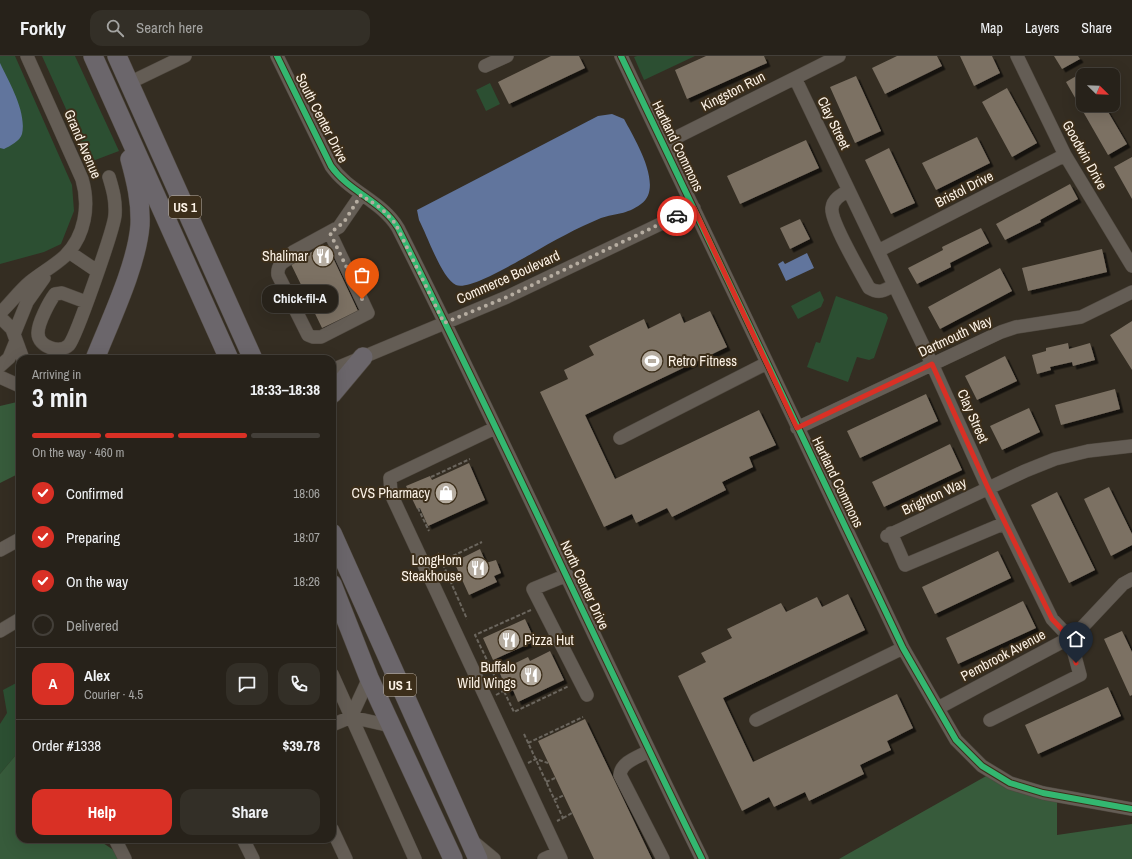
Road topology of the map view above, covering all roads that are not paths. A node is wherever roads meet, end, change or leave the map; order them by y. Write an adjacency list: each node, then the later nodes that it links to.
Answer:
1 (27, 56): 21 (street, Grand Avenue)
2 (94, 56): 13 (highway, US 1)
3 (117, 56): 12 (highway, US 1)
4 (185, 56): 12 (street)
5 (507, 56): 10 (street)
6 (621, 56): 14 (street, Hartland Commons)
7 (839, 56): 11 (street, Kingston Run)
8 (1017, 56): 15 (street, Goodwin Drive)
9 (277, 57): 18 (street, South Center Drive)
10 (485, 66)
11 (794, 78): 14 (street, Kingston Run); 17 (street, Clay Street)
12 (129, 83): 36 (highway, US 1)
13 (118, 111): 34 (highway); 35 (highway, US 1)
14 (663, 144): 19 (street, Hartland Commons)
15 (1065, 155): 22 (street, Bristol Drive); 24 (street, Goodwin Drive)
16 (109, 177): 25 (street)
17 (848, 191): 22 (street, Clay Street); 26 (street)
18 (361, 195): 20 (street); 31 (street, South Center Drive)
19 (694, 208): 31 (street, Commerce Boulevard); 38 (street, Hartland Commons)
20 (330, 233): 20 (street)
21 (69, 252): 23 (street, Grand Avenue); 25 (street)
22 (878, 252): 26 (street, Clay Street)
23 (56, 263): 29 (street, Grand Avenue); 32 (street, Grand Avenue)
24 (1132, 266)
25 (97, 271): 28 (street)
26 (894, 285): 39 (street, Clay Street)
27 (1132, 292): 39 (street, Dartmouth Way)
28 (86, 302)
29 (0, 313)
30 (0, 317): 32 (street)
31 (444, 323): 37 (street, Commerce Boulevard); 47 (street, North Center Drive)
32 (15, 337): 33 (street); 40 (street, Grand Avenue)
33 (22, 355)
34 (97, 355)
35 (228, 355)
36 (251, 355)
37 (363, 357): 41 (street, Commerce Boulevard); 45 (highway)
38 (767, 363): 48 (street, Hartland Commons); 49 (street)
39 (932, 364): 48 (street, Dartmouth Way); 51 (street, Clay Street)
40 (0, 366)
41 (336, 368)
42 (0, 377): 43 (street)
43 (16, 384)
44 (0, 386): 46 (street)
45 (336, 389)
46 (16, 390)
47 (495, 428): 56 (street, North Center Drive); 78 (street)
48 (797, 428): 62 (street, Hartland Commons)
49 (620, 438)
50 (1132, 446): 51 (street, Brighton Way)
51 (988, 488): 52 (street, Clay Street); 52 (street, Brighton Way)
52 (1005, 523): 61 (street, Clay Street)
53 (16, 541): 55 (street)
54 (336, 541): 74 (highway, US 1)
55 (0, 550)
56 (566, 575): 65 (street); 72 (street, North Center Drive)
57 (1132, 579): 61 (street, Pembrook Avenue)
58 (336, 596): 63 (highway, US 1)
59 (16, 621): 60 (street)
60 (0, 631)
61 (1070, 638): 66 (street, Pembrook Avenue); 69 (street, Clay Street)
62 (903, 648): 66 (street, Hartland Commons); 68 (street)
63 (369, 678): 67 (street); 71 (highway, US 1)
64 (336, 683): 67 (street)
65 (587, 695)
66 (938, 708): 73 (street, Hartland Commons)
67 (351, 717): 70 (street); 71 (street); 82 (street)
68 (756, 720)
69 (990, 720)
70 (336, 723)
71 (391, 726): 83 (highway, US 1)
72 (649, 751): 87 (street); 88 (street, North Center Drive)
73 (1132, 809)
74 (468, 837): 84 (highway, US 1); 85 (street)
75 (336, 838): 81 (street)
76 (117, 843): 79 (street)
77 (244, 843): 80 (street)
78 (560, 856): 86 (street)
79 (125, 859)
80 (254, 859)
81 (346, 859)
82 (415, 859)
83 (453, 859)
84 (478, 859)
85 (494, 859)
86 (544, 859)
87 (663, 859)
88 (702, 859)

